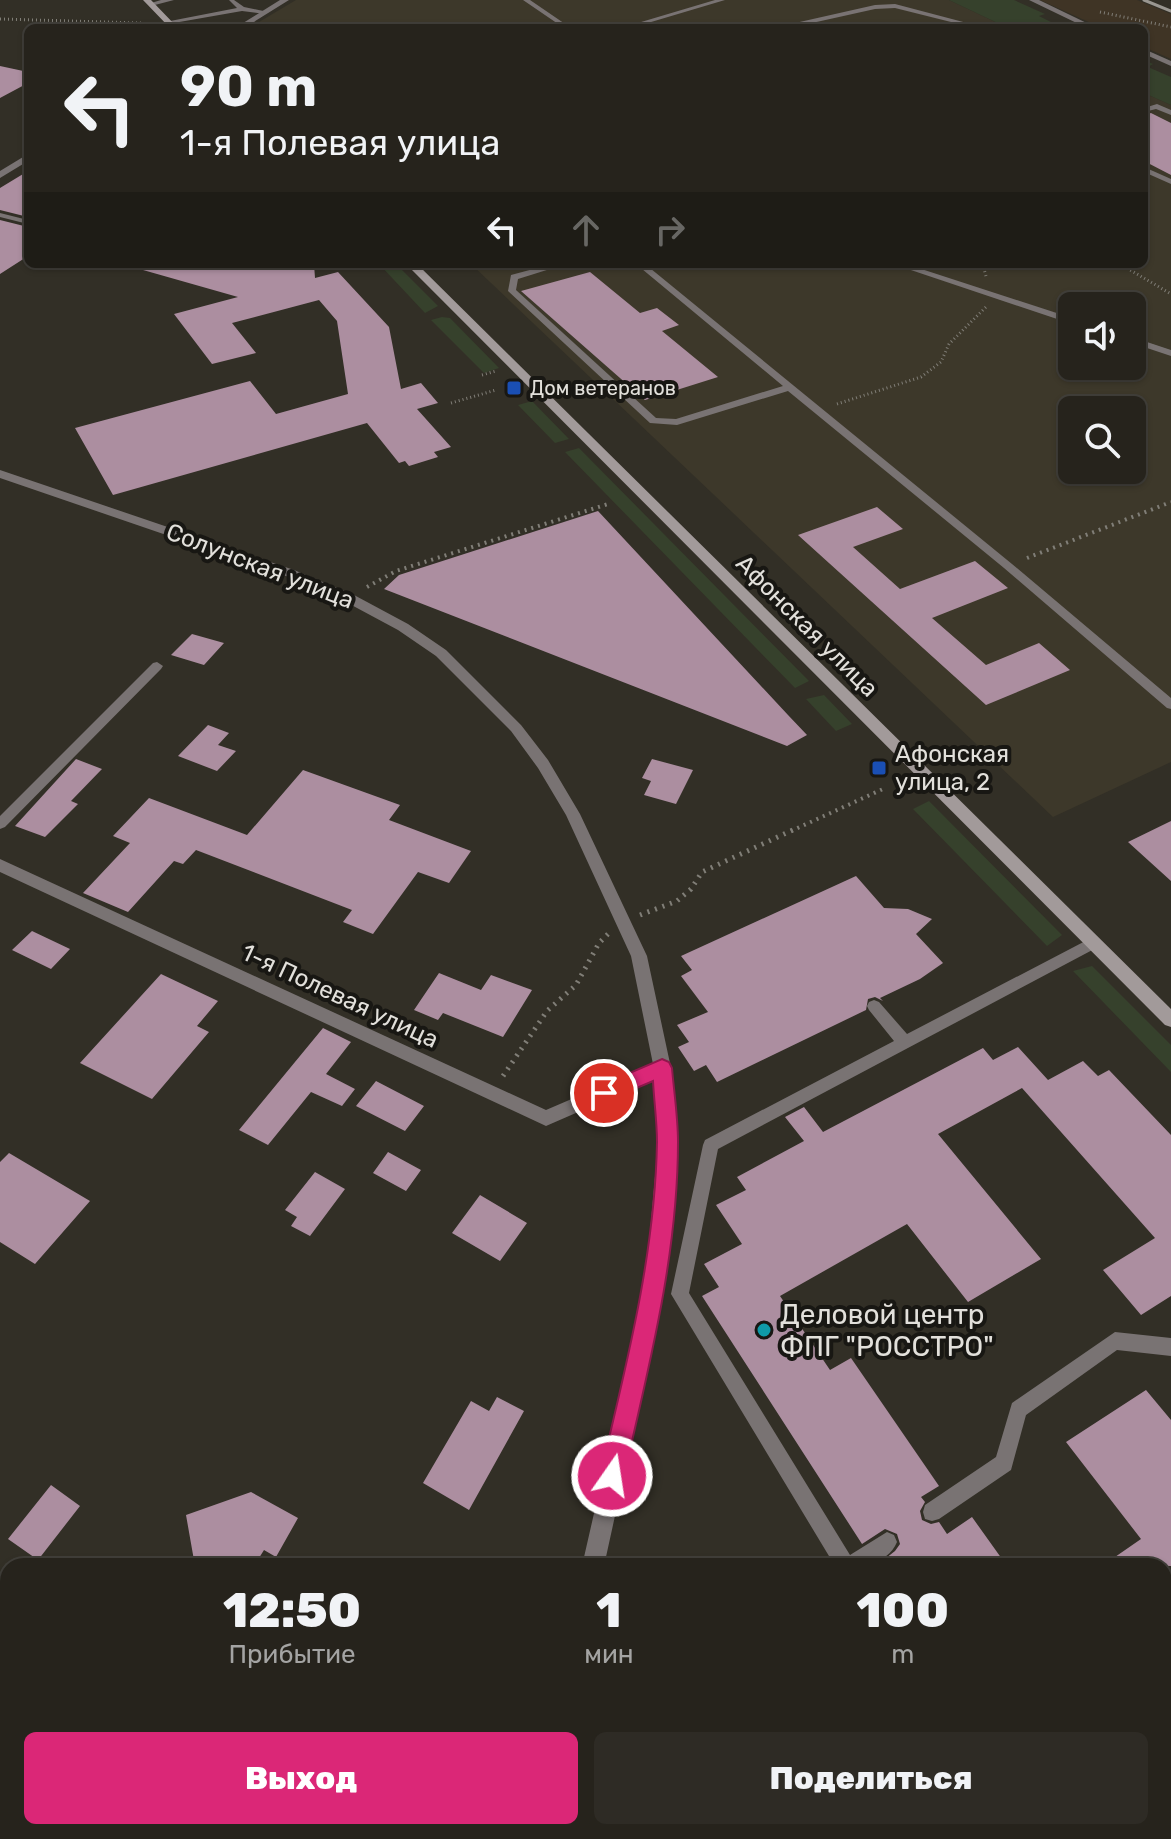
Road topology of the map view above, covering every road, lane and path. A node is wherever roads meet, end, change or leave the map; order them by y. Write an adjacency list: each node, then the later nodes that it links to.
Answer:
1 (171, 0): 7 (lane)
2 (285, 0): 11 (street)
3 (526, 0): 21 (lane)
4 (722, 0): 22 (lane)
5 (1033, 0): 26 (street)
6 (231, 1): 9 (lane)
7 (149, 2): 17 (street)
8 (191, 8): 12 (lane)
9 (242, 9): 11 (lane); 12 (lane)
10 (1097, 10): 27 (path)
11 (265, 12): 14 (street)
12 (200, 16): 18 (lane)
13 (0, 19): 16 (path)
14 (249, 22): 19 (street); 20 (lane)
15 (806, 22): 23 (lane); 24 (lane); 25 (lane)
16 (141, 23)
17 (170, 24)
18 (174, 24)
19 (246, 24)
20 (257, 24)
21 (562, 24)
22 (638, 24)
23 (796, 24)
24 (810, 24)
25 (967, 24)
26 (1084, 24)
27 (1171, 27)
28 (1148, 53): 29 (street)
29 (1171, 64)
30 (1148, 102): 31 (lane)
31 (1157, 106): 32 (lane); 33 (lane)
32 (1148, 109)
33 (1171, 113)
34 (24, 160): 36 (street)
35 (1148, 172): 37 (lane)
36 (0, 175)
37 (1171, 182)
38 (0, 215): 39 (lane)
39 (24, 221)
40 (415, 268): 68 (street, Афонская улица)
41 (547, 268): 51 (lane)
42 (645, 268): 51 (lane)
43 (909, 268): 47 (lane)
44 (985, 268): 47 (path)
45 (1127, 268): 46 (path)
46 (1171, 294)
47 (992, 295): 48 (lane); 54 (path)
48 (1058, 316)
49 (1146, 345): 50 (lane)
50 (1171, 353)
51 (790, 387): 54 (lane)
52 (496, 390): 53 (path)
53 (451, 403)
54 (812, 404): 58 (lane)
55 (0, 474): 59 (street, Солунская улица)
56 (1171, 502): 58 (path)
57 (608, 504): 59 (path)
58 (1008, 566): 62 (lane)
59 (349, 598): 67 (street, Солунская улица)
60 (157, 666): 65 (lane)
61 (1171, 687): 62 (lane)
62 (1154, 693): 63 (lane)
63 (1171, 705)
64 (883, 789): 67 (path)
65 (0, 824)
66 (0, 865): 73 (street, 1-я Полевая улица)
67 (623, 920): 72 (street, Солунская улица); 73 (path)
68 (1093, 943): 70 (street, Афонская улица); 71 (lane)
69 (874, 1006): 71 (lane)
70 (1171, 1020)
71 (905, 1043): 78 (lane)
72 (662, 1068): 73 (street, 1-я Полевая улица); 77 (street, Солунская улица)
73 (492, 1093)
74 (1171, 1347): 75 (lane)
75 (932, 1512)
76 (887, 1542): 79 (lane)
77 (595, 1558)
78 (843, 1558)
79 (861, 1558)

